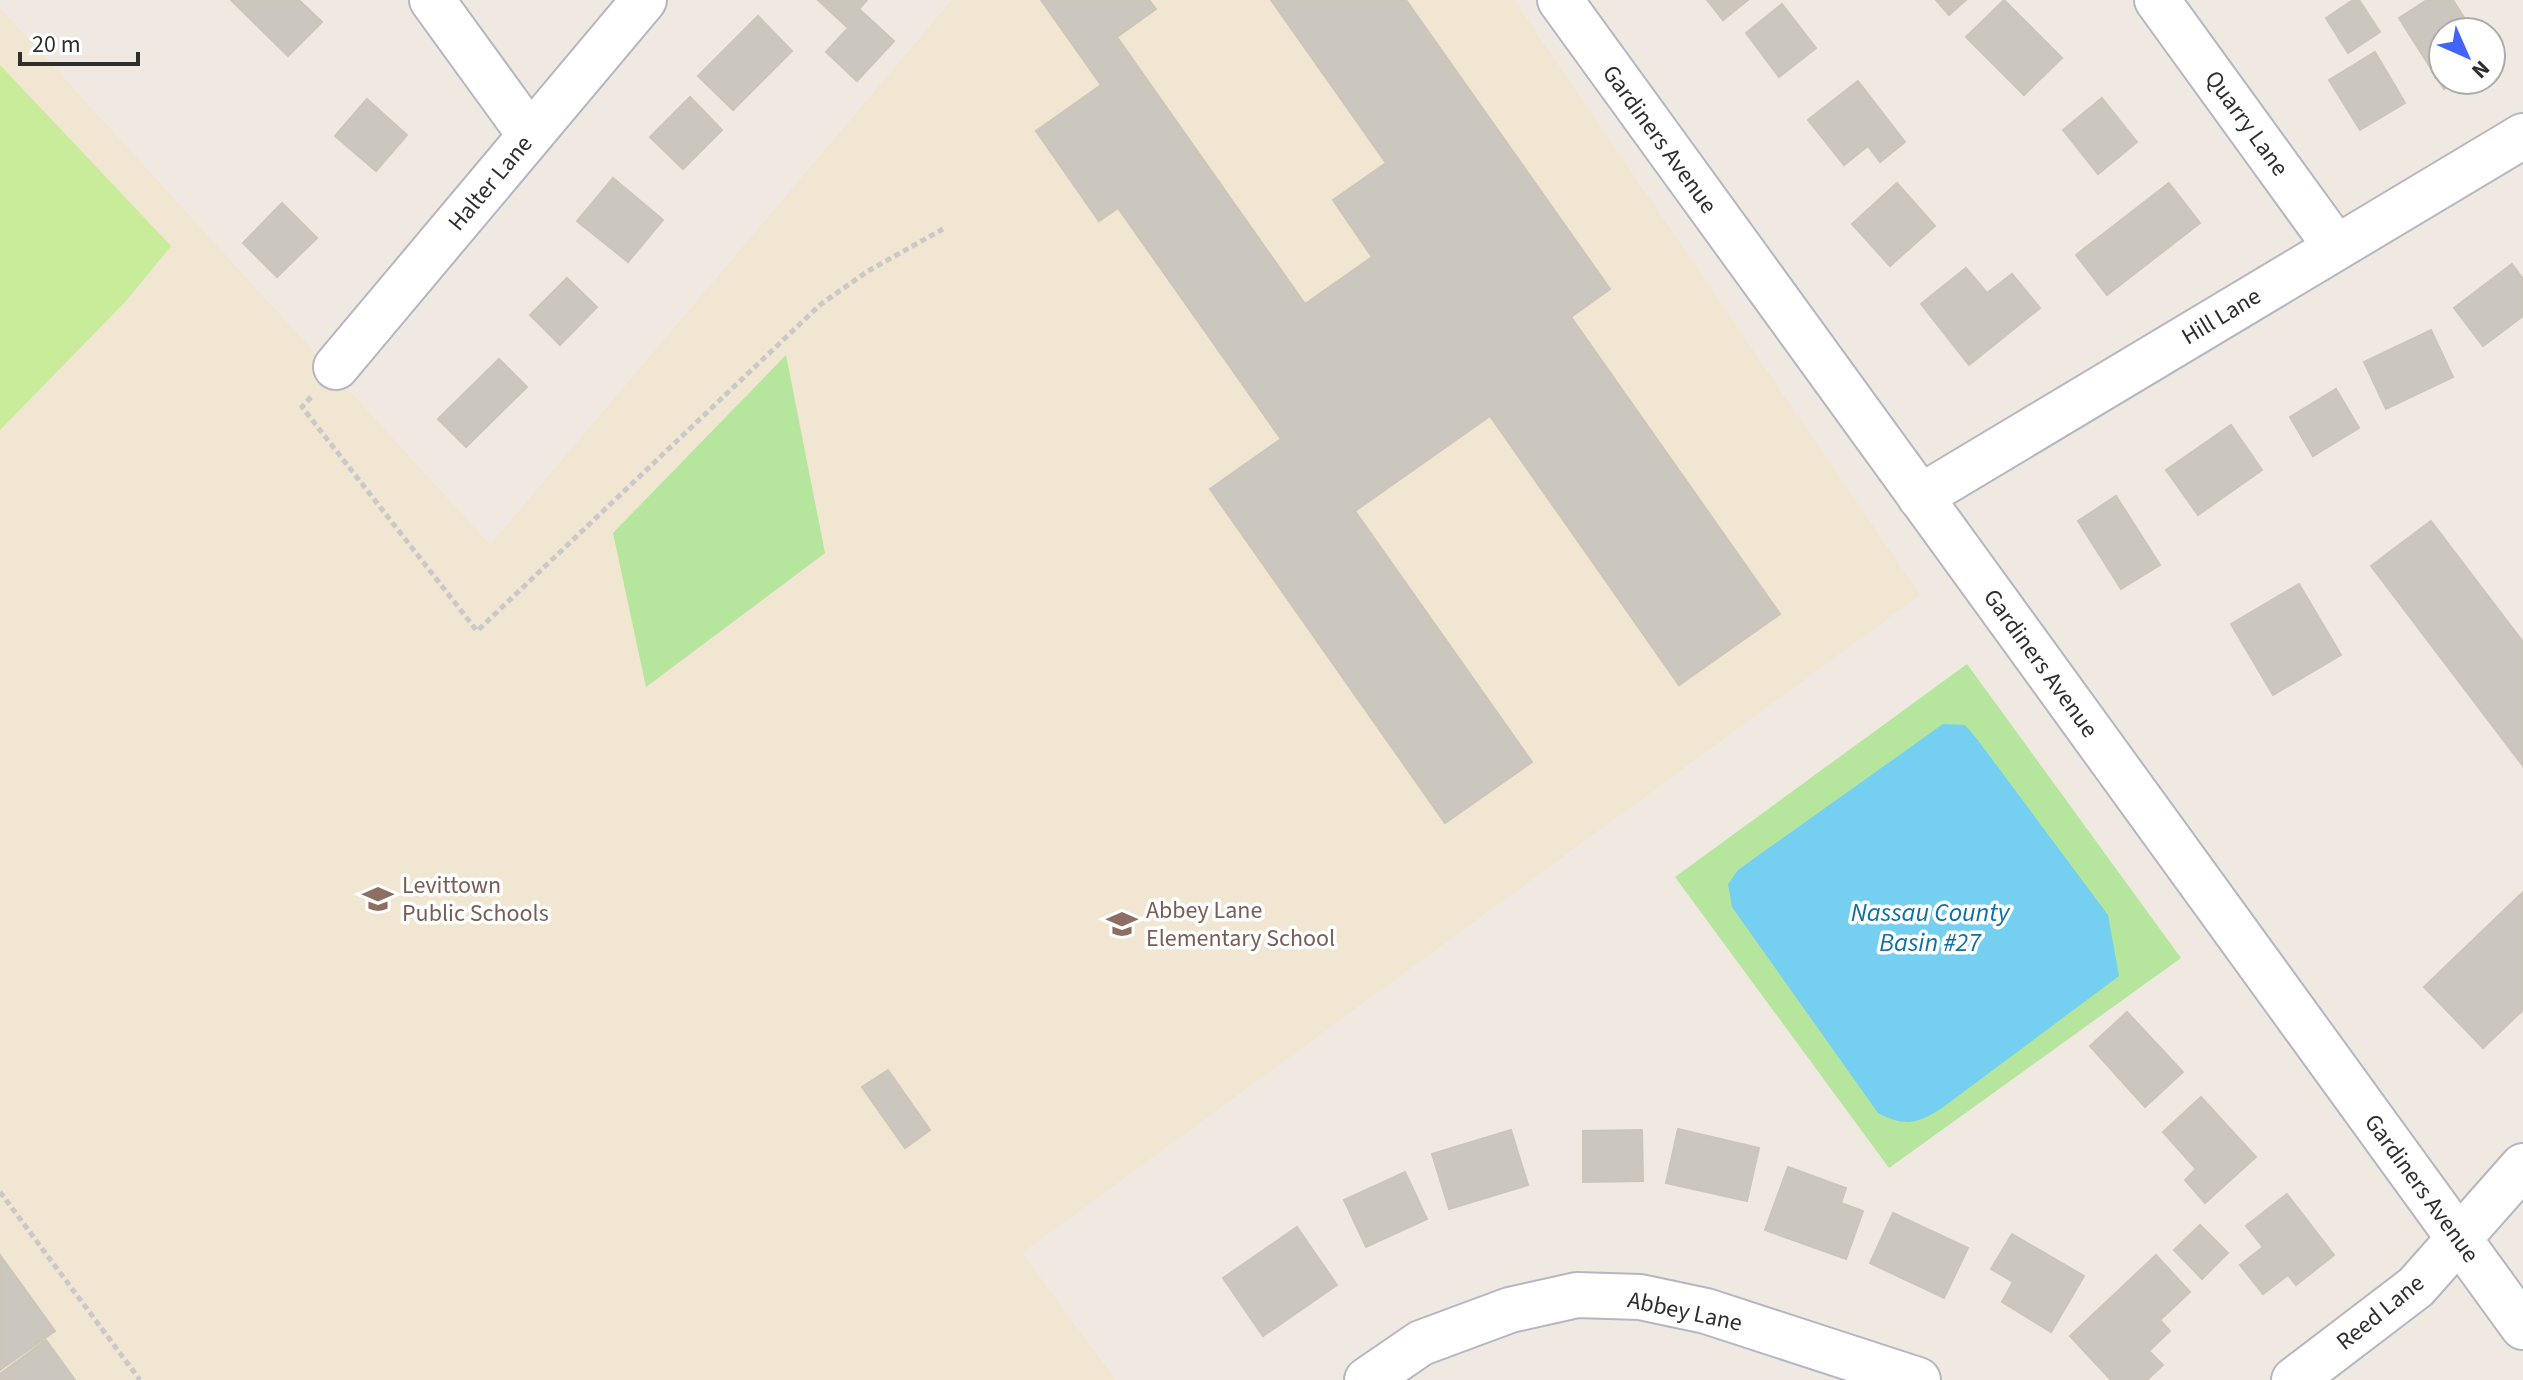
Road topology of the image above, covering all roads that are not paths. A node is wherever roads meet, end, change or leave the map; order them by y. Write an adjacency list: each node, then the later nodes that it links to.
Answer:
1 (432, 0): 5 (street)
2 (644, 0): 5 (street, Halter Lane)
3 (1560, 0): 9 (street, Gardiners Avenue)
4 (2157, 0): 7 (street, Quarry Lane)
5 (530, 135): 8 (street, Halter Lane)
6 (2523, 136): 7 (street, Hill Lane)
7 (2336, 247): 9 (street, Hill Lane)
8 (336, 367)
9 (1920, 497): 11 (street, Gardiners Avenue)
10 (2523, 1166): 11 (street, Reed Lane)
11 (2458, 1237): 12 (street, Gardiners Avenue); 15 (street, Reed Lane)
12 (2523, 1327)
13 (1367, 1380): 14 (street, Abbey Lane)
14 (1918, 1380)
15 (2294, 1380)

